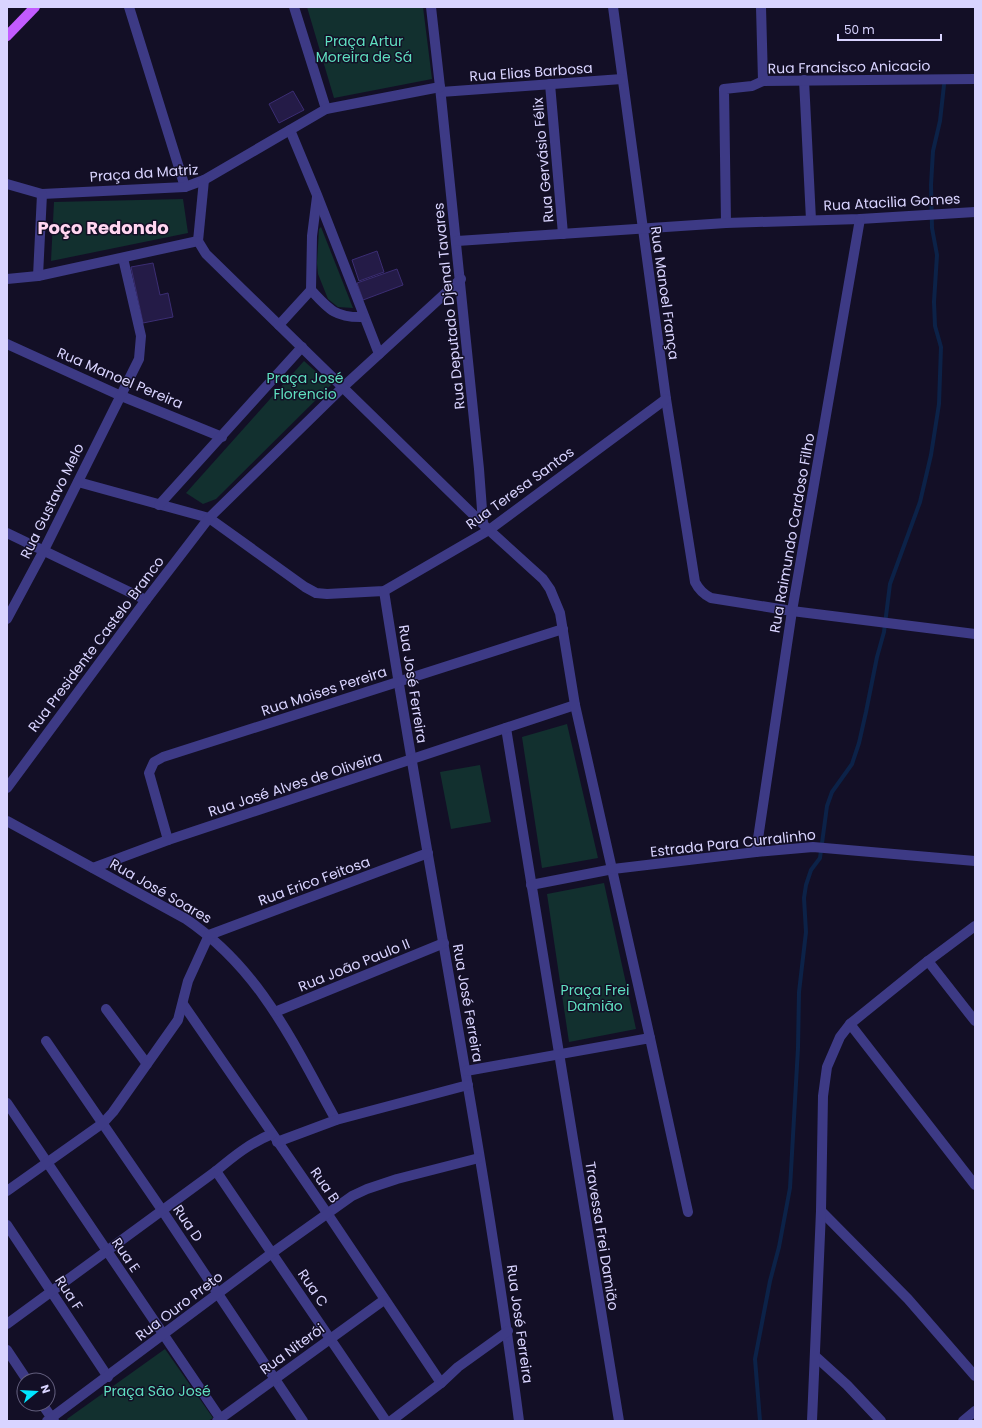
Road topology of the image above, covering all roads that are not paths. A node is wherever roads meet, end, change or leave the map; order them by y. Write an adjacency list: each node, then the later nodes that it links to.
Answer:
1 (35, 7): 7 (main road)
2 (129, 7): 18 (street)
3 (294, 7): 14 (street)
4 (431, 7): 13 (street)
5 (613, 7): 8 (street, Rua Manoel França)
6 (761, 7): 11 (street)
7 (7, 36)
8 (622, 79): 12 (street, Rua Elias Barbosa); 25 (street, Rua Manoel França)
9 (975, 79): 10 (street, Rua Francisco Anicacio)
10 (804, 80): 11 (street, Rua Francisco Anicacio); 23 (street)
11 (763, 81): 24 (street, Rua Francisco Anicacio)
12 (550, 84): 13 (street, Rua Elias Barbosa); 26 (street, Rua Gervásio Félix)
13 (441, 90): 14 (street); 28 (street, Rua Deputado Djenal Tavares)
14 (326, 109): 15 (street)
15 (290, 130): 16 (street); 20 (street)
16 (204, 180): 18 (street, Praça da Matriz); 27 (street, Praça da Matriz)
17 (7, 184): 19 (street, Praça da Matriz)
18 (185, 187): 19 (street, Praça da Matriz)
19 (42, 194): 30 (street)
20 (317, 195): 33 (street); 34 (street)
21 (975, 212): 22 (street, Rua Atacilia Gomes)
22 (860, 219): 23 (street, Rua Atacilia Gomes); 51 (street, Rua Raimundo Cardoso Filho)
23 (811, 220): 24 (street, Rua Atacilia Gomes)
24 (726, 223): 25 (street, Rua Atacilia Gomes)
25 (642, 229): 26 (street, Rua Atacilia Gomes); 41 (street, Rua Manoel França)
26 (563, 234): 28 (street, Rua Atacilia Gomes)
27 (198, 241): 29 (street); 35 (street)
28 (457, 241): 32 (street, Rua Deputado Djenal Tavares)
29 (123, 258): 30 (street); 40 (street, Rua Gustavo Melo)
30 (38, 276): 31 (street)
31 (7, 279)
32 (461, 279): 38 (street, Rua Presidente Castelo Branco); 46 (street, Rua Deputado Djenal Tavares)
33 (311, 290): 34 (street); 35 (street)
34 (364, 317): 38 (street)
35 (279, 325): 37 (street)
36 (7, 344): 40 (street, Rua Manoel Pereira)
37 (302, 347): 39 (street); 42 (street)
38 (379, 354): 39 (street, Rua Presidente Castelo Branco)
39 (343, 387): 45 (street, Rua Presidente Castelo Branco); 46 (street)
40 (120, 395): 42 (street, Rua Manoel Pereira); 43 (street, Rua Gustavo Melo)
41 (666, 399): 46 (street, Rua Teresa Santos); 51 (street, Rua Manoel França)
42 (222, 437): 44 (street)
43 (78, 482): 44 (street); 48 (street, Rua Gustavo Melo)
44 (159, 505): 45 (street)
45 (209, 518): 49 (street); 50 (street, Rua Presidente Castelo Branco)
46 (486, 527): 49 (street, Rua Teresa Santos); 53 (street)
47 (7, 533): 48 (street)
48 (44, 550): 50 (street); 52 (street, Rua Gustavo Melo)
49 (384, 591): 55 (street, Rua José Ferreira)
50 (146, 600): 59 (street, Rua Presidente Castelo Branco)
51 (792, 611): 54 (street); 62 (street, Rua Raimundo Cardoso Filho)
52 (7, 619)
53 (563, 629): 55 (street, Rua Moises Pereira); 56 (street)
54 (975, 634)
55 (398, 682): 58 (street, Rua José Ferreira); 61 (street, Rua Moises Pereira)
56 (575, 705): 57 (street); 66 (street)
57 (506, 728): 58 (street, Rua José Alves de Oliveira); 67 (street)
58 (411, 760): 61 (street, Rua José Alves de Oliveira); 63 (street, Rua José Ferreira)
59 (7, 788)
60 (7, 821): 65 (street, Rua José Soares)
61 (168, 840): 65 (street, Rua José Alves de Oliveira)
62 (756, 852): 64 (street, Estrada Para Curralinho); 66 (street, Estrada Para Curralinho)
63 (428, 853): 69 (street, Rua Erico Feitosa); 70 (street, Rua José Ferreira)
64 (975, 861)
65 (93, 868): 69 (street, Rua José Soares)
66 (613, 870): 67 (street); 77 (street)
67 (531, 885): 79 (street)
68 (975, 926): 71 (street)
69 (209, 935): 72 (street); 74 (street, Rua José Soares)
70 (444, 944): 74 (street, Rua João Paulo II); 81 (street, Rua José Ferreira)
71 (928, 961): 75 (street); 76 (street)
72 (183, 1004): 80 (street); 86 (street, Rua B)
73 (106, 1009): 80 (street)
74 (275, 1012): 84 (street, Rua José Soares)
75 (975, 1021)
76 (850, 1024): 90 (street); 93 (street)
77 (650, 1038): 79 (street); 94 (street)
78 (46, 1041): 85 (street, Rua D)
79 (558, 1055): 81 (street); 120 (street, Travessa Frei Damião)
80 (147, 1064): 85 (street)
81 (466, 1071): 82 (street, Rua José Ferreira)
82 (468, 1085): 84 (street); 87 (street, Rua José Ferreira)
83 (7, 1103): 88 (street, Rua E)
84 (336, 1120): 86 (street)
85 (103, 1123): 88 (street); 92 (street, Rua D)
86 (274, 1138): 89 (street); 95 (street, Rua B)
87 (479, 1158): 95 (street, Rua Ouro Preto); 103 (street, Rua José Ferreira)
88 (46, 1164): 91 (street); 97 (street, Rua E)
89 (216, 1171): 92 (street); 98 (street, Rua C)
90 (975, 1185)
91 (7, 1192)
92 (162, 1210): 97 (street); 100 (street, Rua D)
93 (821, 1211): 107 (street); 109 (street)
94 (688, 1212)
95 (327, 1213): 98 (street, Rua Ouro Preto); 101 (street, Rua B)
96 (7, 1225): 99 (street, Rua F)
97 (106, 1251): 99 (street); 104 (street, Rua E)
98 (272, 1253): 100 (street, Rua Ouro Preto); 105 (street, Rua C)
99 (52, 1292): 102 (street); 110 (street, Rua F)
100 (218, 1294): 104 (street, Rua Ouro Preto); 111 (street, Rua D)
101 (384, 1300): 105 (street, Rua Niterói); 112 (street, Rua B)
102 (7, 1324)
103 (508, 1331): 112 (street); 119 (street, Rua José Ferreira)
104 (164, 1335): 110 (street, Rua Ouro Preto); 115 (street, Rua E)
105 (330, 1339): 111 (street, Rua Niterói); 117 (street, Rua C)
106 (7, 1350): 108 (street)
107 (815, 1356): 121 (street); 122 (street)
108 (22, 1372)
109 (975, 1376)
110 (108, 1377): 114 (street, Rua Ouro Preto)
111 (275, 1379): 115 (street, Rua Niterói); 116 (street, Rua D)
112 (441, 1383): 118 (street)
113 (975, 1411): 123 (street)
114 (51, 1420)
115 (220, 1420)
116 (303, 1421)
117 (386, 1421)
118 (391, 1421)
119 (519, 1421)
120 (619, 1421)
121 (812, 1421)
122 (881, 1421)
123 (963, 1421)

